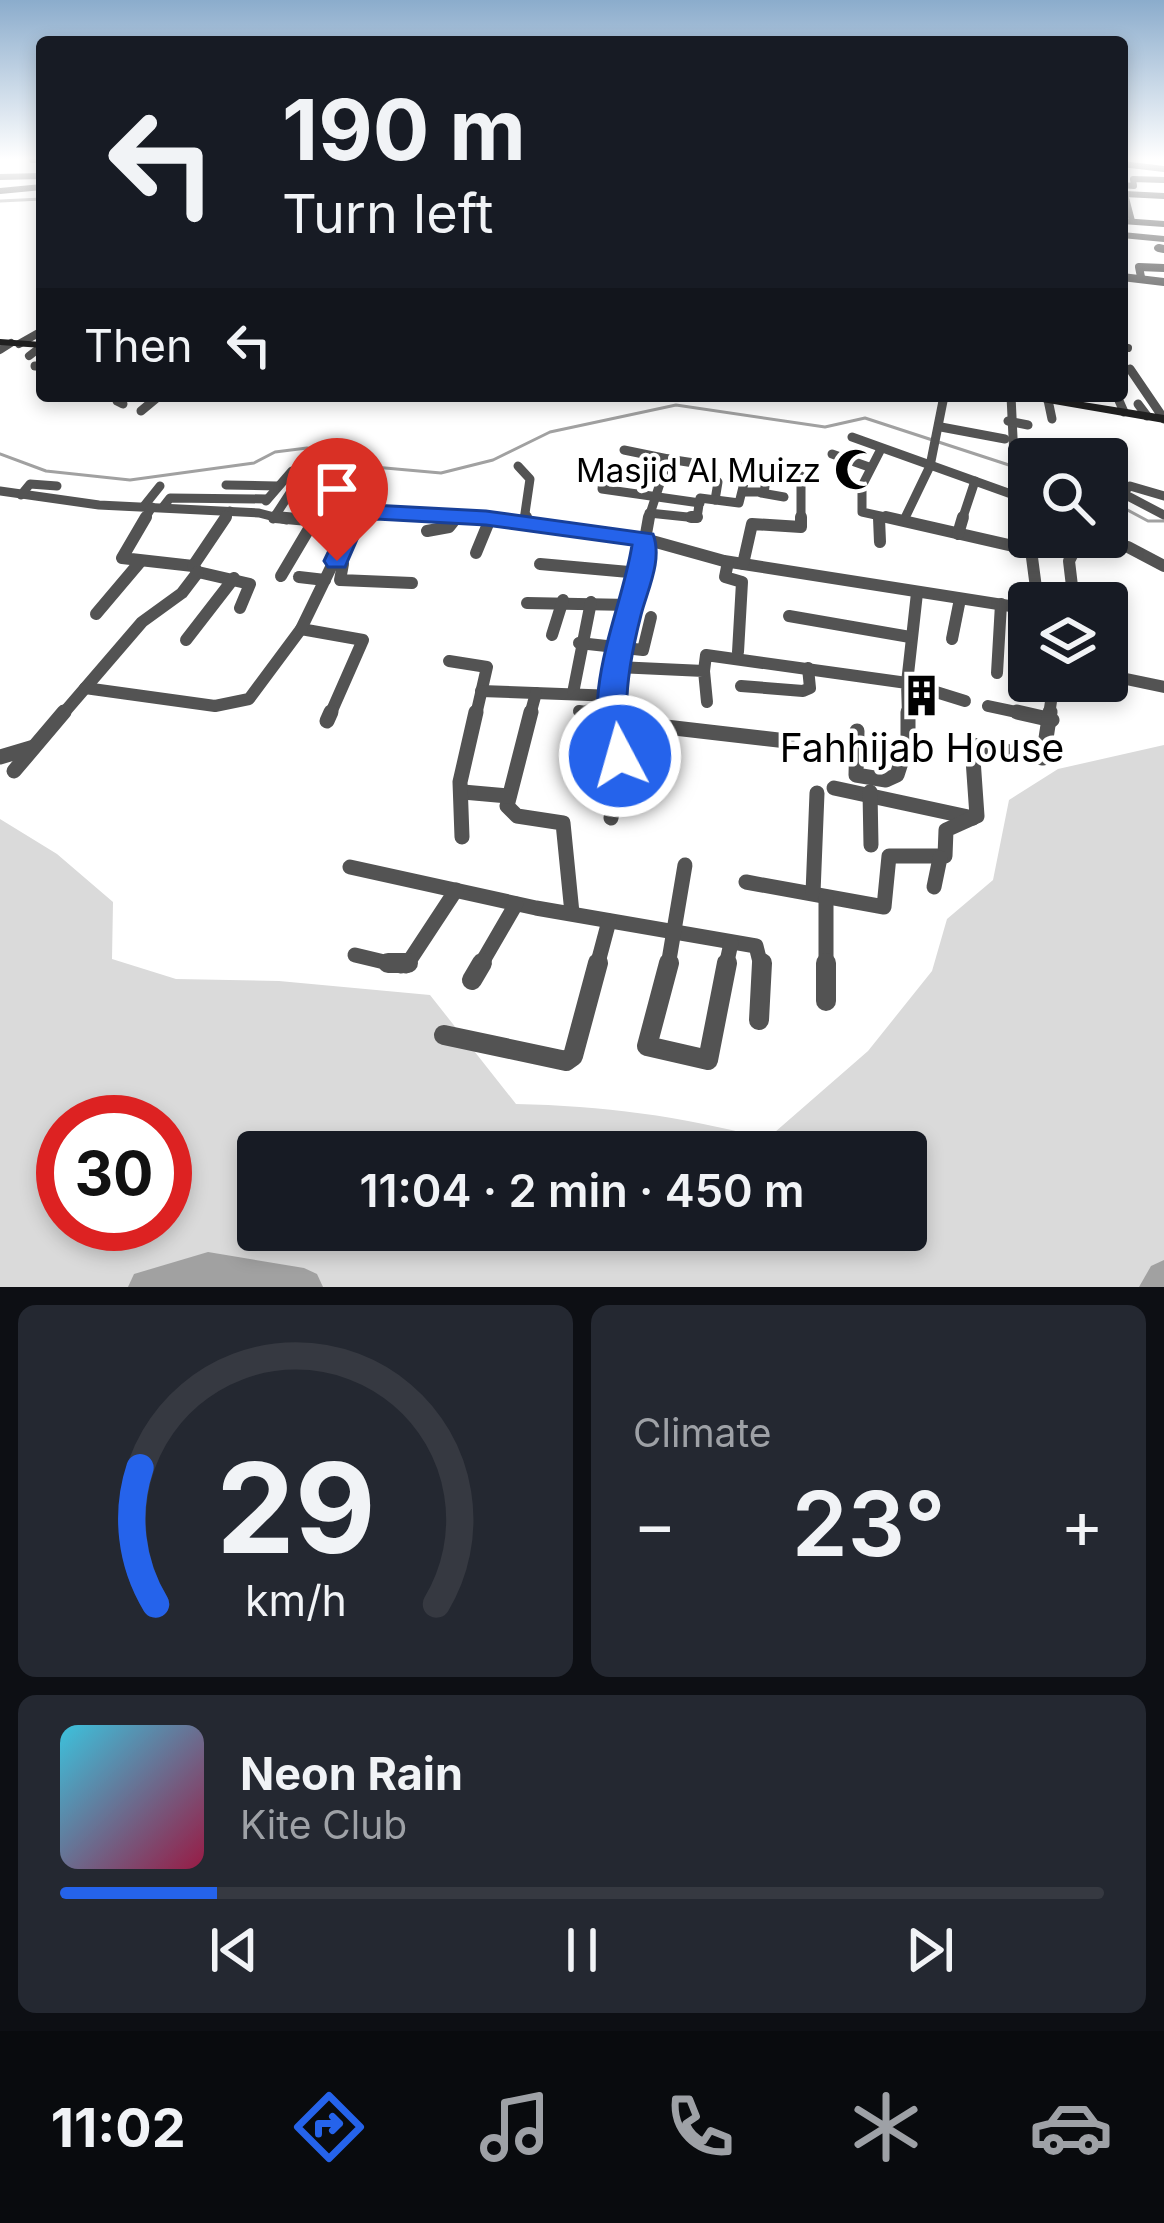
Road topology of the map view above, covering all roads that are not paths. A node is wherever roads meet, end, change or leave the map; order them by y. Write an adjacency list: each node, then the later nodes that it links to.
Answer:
1 (1128, 221): 2 (street)
2 (1164, 224)
3 (1128, 236): 4 (street)
4 (1134, 236): 5 (street); 8 (street)
5 (1164, 239)
6 (1128, 267): 8 (street)
7 (1164, 268): 8 (street)
8 (1139, 270)
9 (1128, 278): 10 (street)
10 (1164, 282)
11 (36, 333): 12 (street)
12 (8, 345)
13 (1130, 369): 15 (street)
14 (1128, 380): 15 (street)
15 (1138, 381): 27 (street)
16 (152, 402): 23 (street)
17 (943, 402): 30 (street)
18 (1011, 402): 28 (street)
19 (1048, 402): 26 (street)
20 (1092, 402): 24 (main road)
21 (1120, 402): 24 (street)
22 (1138, 404): 25 (street)
23 (141, 411)
24 (1124, 412): 25 (main road)
25 (1147, 416): 27 (main road)
26 (1052, 419)
27 (1164, 419)
28 (1009, 422): 29 (street); 32 (street)
29 (1028, 425)
30 (941, 428): 33 (street); 41 (street)
31 (852, 437): 34 (street)
32 (1012, 438)
33 (1005, 439)
34 (881, 449): 41 (street); 42 (street)
35 (624, 450): 37 (street)
36 (832, 454): 42 (street)
37 (668, 459): 38 (street); 58 (street)
38 (694, 463)
39 (737, 464): 54 (street)
40 (518, 466): 77 (street)
41 (930, 466): 47 (street); 75 (street)
42 (869, 467): 73 (street)
43 (769, 470): 56 (street)
44 (292, 471): 51 (street)
45 (590, 472): 58 (street)
46 (801, 476): 90 (street)
47 (975, 481): 55 (street); 80 (street)
48 (718, 482): 63 (street)
49 (57, 486): 57 (street)
50 (160, 486): 65 (street)
51 (278, 486): 61 (street); 62 (street)
52 (0, 491): 57 (street)
53 (313, 492): 72 (street)
54 (743, 492): 56 (street); 63 (street)
55 (1008, 493)
56 (761, 494): 60 (street)
57 (20, 495): 65 (street)
58 (652, 496): 64 (street); 69 (street)
59 (1164, 496): 71 (street)
60 (784, 497)
61 (213, 498): 62 (street); 65 (street); 66 (street)
62 (267, 499): 68 (street)
63 (715, 500): 64 (street)
64 (700, 503): 69 (street)
65 (153, 507): 66 (street); 87 (street)
66 (205, 510): 67 (street)
67 (230, 511): 68 (street); 92 (street)
68 (259, 513): 72 (street)
69 (649, 513): 81 (street)
70 (460, 515): 74 (street); 78 (street); 79 (street)
71 (1164, 515)
72 (273, 518): 76 (street)
73 (879, 518): 75 (street); 82 (street)
74 (490, 519): 77 (street); 85 (street)
75 (904, 521): 80 (street)
76 (313, 522): 78 (street); 94 (street)
77 (521, 523): 81 (street)
78 (352, 524): 86 (street)
79 (427, 531)
80 (958, 534): 83 (street)
81 (645, 539): 88 (street); 93 (street)
82 (880, 542)
83 (1008, 545)
84 (1128, 548): 91 (street)
85 (476, 553)
86 (337, 561): 97 (street); 98 (street)
87 (140, 562): 92 (street); 108 (street)
88 (728, 562): 90 (street); 118 (street)
89 (540, 564): 93 (street)
90 (743, 564): 99 (street)
91 (1161, 568)
92 (195, 569): 95 (street); 128 (street)
93 (640, 573): 105 (street)
94 (281, 576)
95 (234, 578): 107 (street); 115 (street)
96 (299, 578): 97 (street)
97 (325, 580): 111 (street)
98 (412, 583)
99 (917, 593): 100 (street); 113 (street)
100 (959, 599): 104 (street); 114 (street)
101 (563, 600): 102 (street); 103 (street); 112 (street)
102 (591, 602): 105 (street); 116 (street)
103 (527, 603)
104 (1001, 604): 106 (street); 123 (street)
105 (630, 605): 117 (street)
106 (1008, 606)
107 (240, 608)
108 (96, 614)
109 (789, 616): 113 (street)
110 (651, 617): 117 (street)
111 (302, 628): 128 (street); 140 (street)
112 (552, 635)
113 (910, 637): 125 (street)
114 (952, 639)
115 (186, 640)
116 (579, 643): 117 (street); 131 (street)
117 (622, 647): 120 (street)
118 (738, 652)
119 (448, 661): 129 (street)
120 (617, 667): 122 (street); 132 (street)
121 (808, 668): 122 (street); 125 (street); 126 (street)
122 (704, 671): 133 (street)
123 (997, 673)
124 (1128, 680): 127 (street)
125 (907, 683): 134 (street); 148 (street)
126 (741, 686)
127 (1164, 687)
128 (86, 688): 143 (street)
129 (481, 692): 130 (street); 149 (street)
130 (536, 693): 131 (street); 150 (street)
131 (573, 693): 132 (street)
132 (615, 697): 138 (street)
133 (707, 701)
134 (965, 701)
135 (1052, 702): 139 (street)
136 (988, 706): 139 (street)
137 (579, 711): 138 (street)
138 (614, 718): 142 (street); 145 (street)
139 (1052, 720): 152 (street)
140 (327, 721)
141 (856, 731): 148 (street)
142 (787, 741)
143 (35, 746): 144 (street); 147 (street)
144 (0, 757)
145 (621, 760): 146 (street); 151 (street)
146 (666, 768)
147 (14, 771)
148 (870, 787): 152 (street); 154 (street); 161 (street)
149 (463, 792): 150 (street); 153 (street)
150 (508, 796): 163 (street)
151 (611, 818)
152 (975, 818): 155 (street)
153 (462, 837)
154 (871, 845)
155 (940, 858): 159 (street); 161 (street)
156 (686, 865): 165 (street)
157 (350, 867): 160 (street)
158 (746, 882): 161 (street)
159 (934, 887)
160 (457, 890): 162 (street); 167 (street)
161 (820, 895): 169 (street)
162 (516, 904): 163 (street); 168 (street)
163 (572, 913): 164 (street)
164 (609, 921): 165 (street); 171 (street)
165 (674, 933): 166 (street); 166 (street)
166 (731, 943): 170 (street)
167 (355, 955)
168 (472, 980)
169 (826, 1001)
170 (759, 1020)
171 (444, 1035)

